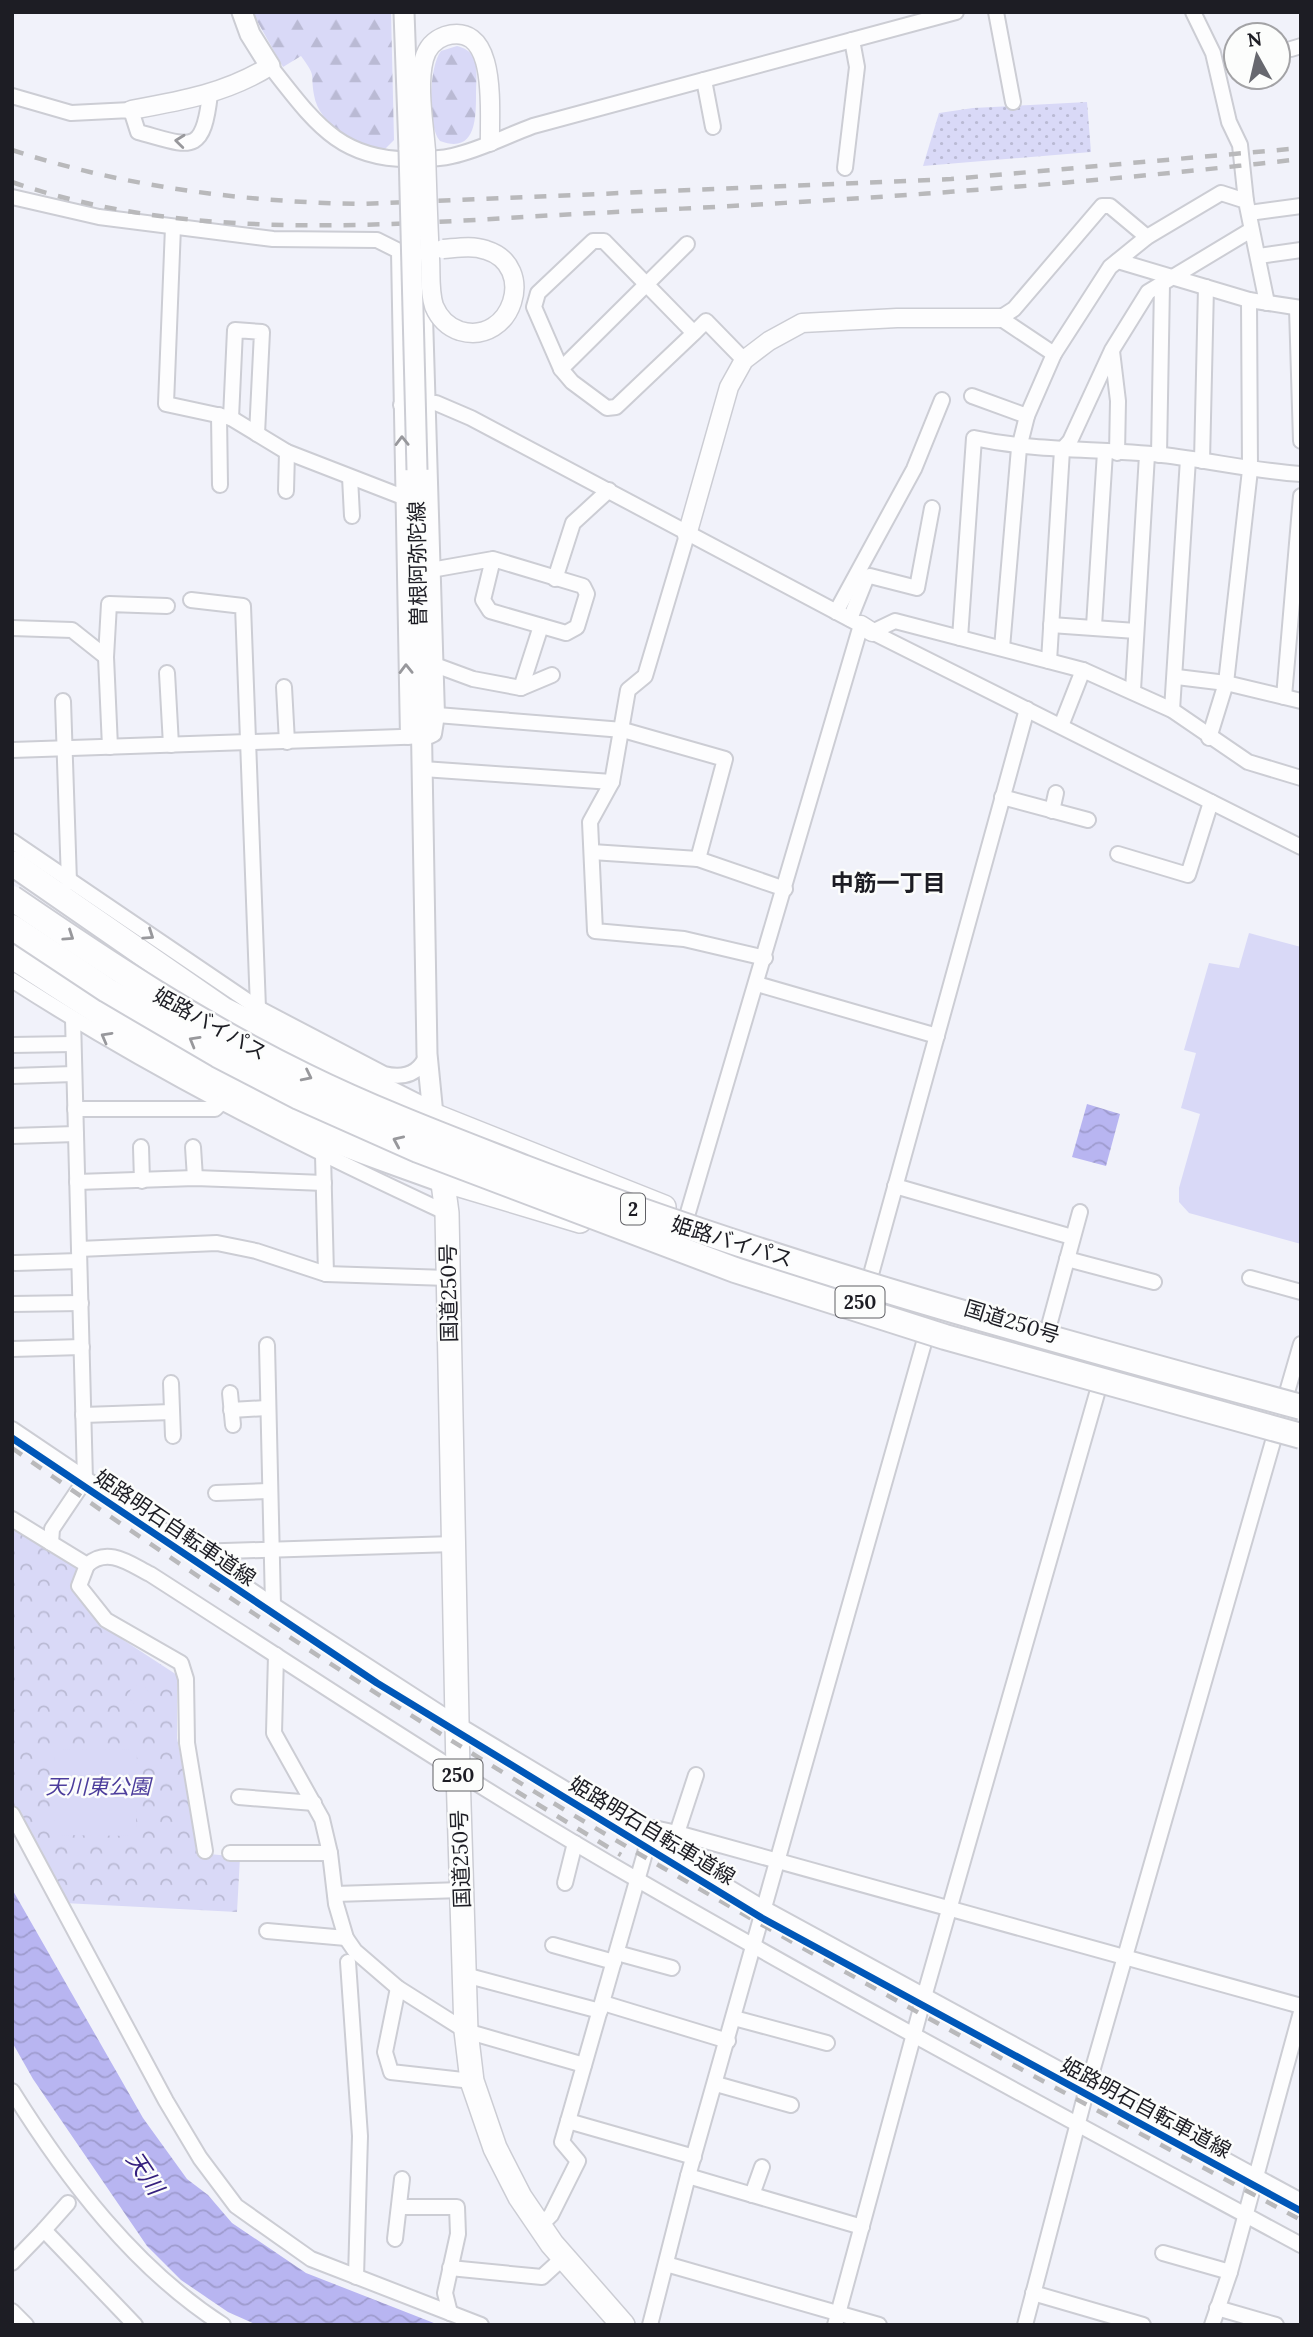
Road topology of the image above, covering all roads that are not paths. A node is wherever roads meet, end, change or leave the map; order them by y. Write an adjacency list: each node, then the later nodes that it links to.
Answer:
1 (242, 12): 8 (main road)
2 (404, 12): 16 (main road, 曽根阿弥陀線)
3 (956, 12): 6 (street)
4 (996, 12): 12 (street)
5 (1193, 12): 20 (street)
6 (911, 18): 7 (street)
7 (852, 40): 9 (street); 17 (street)
8 (271, 66): 10 (street); 15 (street)
9 (704, 80): 14 (street); 15 (street)
10 (211, 94): 13 (street); 13 (street, one-way to 13)
11 (12, 96): 13 (street)
12 (1013, 102)
13 (131, 110)
14 (713, 127)
15 (489, 142): 16 (street)
16 (417, 150): 25 (street, bridge); 100 (main road, 曽根阿弥陀線, bridge)
17 (845, 168)
18 (12, 197): 21 (street)
19 (1301, 206): 20 (street)
20 (1248, 207): 22 (street); 23 (street)
21 (173, 227): 27 (street); 46 (street)
22 (1251, 230): 28 (street); 30 (street)
23 (1147, 236): 29 (street); 36 (street)
24 (687, 244): 31 (street)
25 (423, 250): 27 (street); 44 (street)
26 (1301, 250): 28 (street)
27 (398, 251): 45 (street)
28 (1259, 256): 34 (street)
29 (1118, 261): 30 (street); 39 (street)
30 (1167, 280): 32 (street); 38 (street); 54 (street)
31 (648, 286): 37 (street); 41 (street); 41 (street)
32 (1206, 287): 33 (street); 55 (street)
33 (1249, 300): 34 (street); 56 (street)
34 (1267, 303): 35 (street)
35 (1299, 308): 49 (street)
36 (1000, 318): 39 (street); 40 (street)
37 (694, 333): 40 (street); 41 (street)
38 (1112, 350): 51 (street); 53 (street)
39 (1054, 354): 47 (street)
40 (744, 360): 66 (street)
41 (561, 369)
42 (972, 396): 47 (street)
43 (942, 400): 72 (street)
44 (426, 404): 45 (street); 60 (street); 68 (street)
45 (401, 405): 63 (street, one-way to 45)
46 (225, 416): 48 (street); 48 (street); 59 (street)
47 (1027, 416): 50 (street)
48 (257, 434): 52 (street)
49 (1301, 441)
50 (1019, 448): 51 (street); 79 (street); 80 (street)
51 (1062, 450): 53 (street); 74 (street)
52 (287, 452): 58 (street); 61 (street)
53 (1111, 453): 54 (street); 76 (street)
54 (1153, 455): 55 (street); 78 (street)
55 (1195, 460): 56 (street); 87 (street)
56 (1250, 470): 57 (street); 88 (street)
57 (1301, 474)
58 (350, 477): 63 (street); 65 (street)
59 (220, 485)
60 (609, 489): 66 (street); 69 (street)
61 (286, 491)
62 (1301, 496): 92 (street)
63 (403, 497): 100 (street, one-way to 63)
64 (932, 508): 73 (street)
65 (352, 516)
66 (687, 535): 72 (street); 99 (street)
67 (493, 559): 68 (street); 69 (street); 75 (street)
68 (431, 570): 83 (street)
69 (555, 579): 75 (street)
70 (191, 601): 103 (street)
71 (167, 606): 81 (street)
72 (836, 612): 73 (street)
73 (861, 625): 79 (street); 95 (street); 123 (street)
74 (1051, 625): 76 (street); 82 (street)
75 (541, 626): 90 (street)
76 (1094, 626): 78 (street)
77 (12, 628): 81 (street)
78 (1136, 631): 91 (street)
79 (960, 638): 80 (street)
80 (1002, 648): 82 (street)
81 (106, 657): 105 (street)
82 (1049, 661): 84 (street)
83 (435, 664): 90 (street); 97 (street)
84 (1083, 670): 91 (street); 98 (street)
85 (167, 673): 104 (street)
86 (552, 675): 90 (street)
87 (1177, 677): 88 (street); 96 (street)
88 (1226, 683): 92 (street); 101 (street)
89 (285, 687): 102 (street)
90 (521, 688)
91 (1133, 690): 96 (street)
92 (1284, 697): 94 (street)
93 (63, 701): 106 (street)
94 (1301, 701)
95 (1027, 709): 98 (street); 112 (street)
96 (1172, 710): 101 (street)
97 (437, 715): 99 (street); 100 (street)
98 (1061, 726): 113 (street)
99 (622, 730): 110 (street); 120 (street)
100 (415, 737): 102 (street); 108 (main road, 曽根阿弥陀線)
101 (1209, 738): 109 (street)
102 (287, 742): 103 (street)
103 (250, 744): 104 (street); 130 (street)
104 (171, 745): 105 (street)
105 (110, 747): 106 (street)
106 (64, 748): 107 (street); 122 (street)
107 (12, 750)
108 (423, 769): 110 (street); 136 (main road, 曽根阿弥陀線)
109 (1301, 778)
110 (612, 782): 118 (street)
111 (1056, 793): 114 (street)
112 (1002, 797): 114 (street); 132 (street)
113 (1211, 802): 117 (street); 119 (street)
114 (1052, 811): 115 (street)
115 (1088, 820)
116 (12, 841): 122 (street)
117 (1301, 847)
118 (592, 852): 120 (street); 127 (street)
119 (1118, 854)
120 (698, 859): 123 (street)
121 (12, 863): 135 (highway)
122 (69, 882): 130 (street, one-way to 130)
123 (785, 889): 127 (street)
124 (12, 898): 183 (highway, 姫路バイパス / 2, one-way to 183, bridge)
125 (12, 927): 189 (highway, 姫路バイパス / 2, one-way to 125, bridge)
126 (12, 956): 150 (highway)
127 (765, 958): 129 (street)
128 (12, 979): 131 (street)
129 (757, 984): 132 (street); 158 (street)
130 (258, 1008): 135 (street)
131 (73, 1019): 133 (street); 141 (street, one-way to 131)
132 (937, 1036): 155 (street)
133 (73, 1044): 134 (street); 138 (street)
134 (12, 1045)
135 (317, 1049): 140 (street); 140 (highway)
136 (427, 1054): 140 (street); 143 (main road, 曽根阿弥陀線)
137 (143, 1066): 141 (street)
138 (74, 1074): 139 (street); 142 (street)
139 (12, 1076)
140 (381, 1081): 143 (highway)
141 (223, 1101): 142 (street); 148 (street)
142 (75, 1110): 144 (street)
143 (433, 1115): 150 (highway, 国道250号 / 250); 158 (highway, 国道250号 / 250)
144 (76, 1135): 145 (street); 152 (street)
145 (12, 1136)
146 (141, 1147): 151 (street)
147 (193, 1147): 149 (street)
148 (323, 1155): 153 (street); 154 (street)
149 (195, 1178): 151 (street); 153 (street)
150 (443, 1180): 154 (street); 157 (highway, 国道250号 / 250); 171 (highway, 国道250号 / 250)
151 (142, 1181): 152 (street)
152 (77, 1182): 160 (street)
153 (324, 1183): 163 (street)
154 (383, 1183): 157 (street)
155 (895, 1186): 159 (street); 165 (street)
156 (1080, 1212): 159 (street)
157 (447, 1213): 164 (highway, 国道250号 / 250)
158 (687, 1216): 165 (highway, 国道250号 / 250)
159 (1072, 1237): 161 (street)
160 (79, 1255): 162 (street); 163 (street); 169 (street)
161 (1067, 1259): 167 (street); 172 (street)
162 (15, 1263)
163 (326, 1275): 164 (street)
164 (448, 1278): 195 (highway, 国道250号 / 250)
165 (870, 1278): 172 (highway, 国道250号 / 250)
166 (1250, 1278): 168 (street)
167 (1154, 1282)
168 (1301, 1292)
169 (81, 1303): 170 (street); 175 (street)
170 (12, 1304)
171 (929, 1324): 177 (highway, 国道250号 / 250); 214 (street)
172 (1047, 1333): 183 (highway, 国道250号 / 250)
173 (1301, 1344): 183 (street)
174 (267, 1345): 180 (street)
175 (82, 1347): 176 (street); 184 (street)
176 (12, 1349)
177 (1102, 1375): 183 (highway, 国道250号 / 250); 220 (street)
178 (170, 1383): 182 (street)
179 (230, 1394): 181 (street)
180 (267, 1408): 181 (street); 191 (street)
181 (231, 1410): 185 (street)
182 (172, 1412): 184 (street); 188 (street)
183 (1291, 1412): 187 (highway, 国道250号 / 250); 226 (street)
184 (83, 1415): 190 (street)
185 (233, 1425)
186 (12, 1429): 190 (street)
187 (1301, 1430)
188 (173, 1436)
189 (1301, 1436)
190 (85, 1479): 194 (street); 197 (street)
191 (269, 1491): 192 (street); 196 (street)
192 (216, 1493)
193 (12, 1519): 194 (street)
194 (51, 1543): 198 (street)
195 (454, 1544): 196 (street); 201 (highway, 国道250号 / 250)
196 (270, 1548): 197 (street); 199 (street)
197 (193, 1552): 199 (street)
198 (87, 1564): 200 (street); 211 (street)
199 (273, 1605): 201 (street)
200 (276, 1655): 202 (street); 205 (street)
201 (457, 1724): 202 (highway, 国道250号 / 250); 207 (street)
202 (458, 1772): 210 (street); 217 (highway, 国道250号 / 250)
203 (696, 1775): 208 (street)
204 (239, 1797): 205 (street)
205 (313, 1803): 213 (street)
206 (12, 1814): 269 (street)
207 (632, 1829): 208 (street); 209 (street)
208 (677, 1833): 214 (street)
209 (649, 1839): 215 (street); 219 (street)
210 (575, 1843): 215 (street); 216 (street)
211 (205, 1851)
212 (230, 1853): 213 (street)
213 (330, 1853): 218 (street)
214 (779, 1860): 219 (street); 220 (street)
215 (637, 1880): 224 (street); 225 (street)
216 (565, 1883)
217 (463, 1890): 218 (street); 229 (highway, 国道250号 / 250)
218 (335, 1894): 222 (street)
219 (765, 1909): 224 (street); 231 (street)
220 (951, 1909): 226 (street); 231 (street)
221 (267, 1931): 222 (street)
222 (346, 1938): 230 (street)
223 (553, 1945): 225 (street)
224 (754, 1946): 235 (street); 237 (street)
225 (616, 1957): 228 (street); 233 (street)
226 (1127, 1958): 232 (street); 243 (street)
227 (348, 1962): 269 (street)
228 (672, 1968)
229 (465, 1975): 233 (street); 236 (highway, 国道250号 / 250)
230 (398, 1988): 236 (street); 241 (street)
231 (924, 1997): 237 (street); 243 (street)
232 (1301, 2006)
233 (601, 2007): 238 (street); 240 (street)
234 (1301, 2012): 251 (street)
235 (734, 2018): 238 (street); 239 (street)
236 (466, 2031): 240 (street); 241 (highway, 国道250号 / 250)
237 (914, 2036): 247 (street); 259 (street)
238 (728, 2040): 242 (street)
239 (827, 2043)
240 (584, 2065): 246 (street)
241 (472, 2081): 258 (highway, 国道250号 / 250)
242 (716, 2084): 245 (street); 248 (street)
243 (1090, 2085): 247 (street); 251 (street)
244 (12, 2091): 277 (street)
245 (791, 2105)
246 (568, 2121): 248 (street); 258 (street)
247 (1078, 2124): 257 (street); 270 (street)
248 (694, 2157): 250 (street)
249 (762, 2167): 253 (street)
250 (688, 2176): 253 (street); 266 (street)
251 (1255, 2176): 254 (street); 257 (street)
252 (402, 2179): 256 (street)
253 (752, 2195): 259 (street)
254 (1301, 2201)
255 (68, 2203): 260 (street)
256 (399, 2207): 261 (street); 267 (street)
257 (1245, 2214): 262 (street); 268 (street)
258 (540, 2226): 264 (highway, 国道250号 / 250)
259 (862, 2227): 274 (street)
260 (44, 2230): 265 (street); 276 (street)
261 (396, 2239)
262 (1301, 2245)
263 (1163, 2253): 268 (street)
264 (564, 2257): 267 (street); 279 (highway, 国道250号 / 250)
265 (12, 2263)
266 (666, 2264): 274 (street); 280 (street)
267 (450, 2268): 273 (street)
268 (1230, 2272): 271 (street)
269 (356, 2277): 273 (street)
270 (1033, 2293): 282 (street); 283 (street)
271 (1217, 2308): 284 (street); 285 (street)
272 (12, 2311): 275 (street)
273 (450, 2313): 278 (street)
274 (837, 2319): 281 (street)
275 (26, 2325)
276 (135, 2325)
277 (223, 2325)
278 (481, 2325)
279 (622, 2325)
280 (650, 2325)
281 (879, 2325)
282 (1025, 2325)
283 (1143, 2325)
284 (1212, 2325)
285 (1276, 2325)

